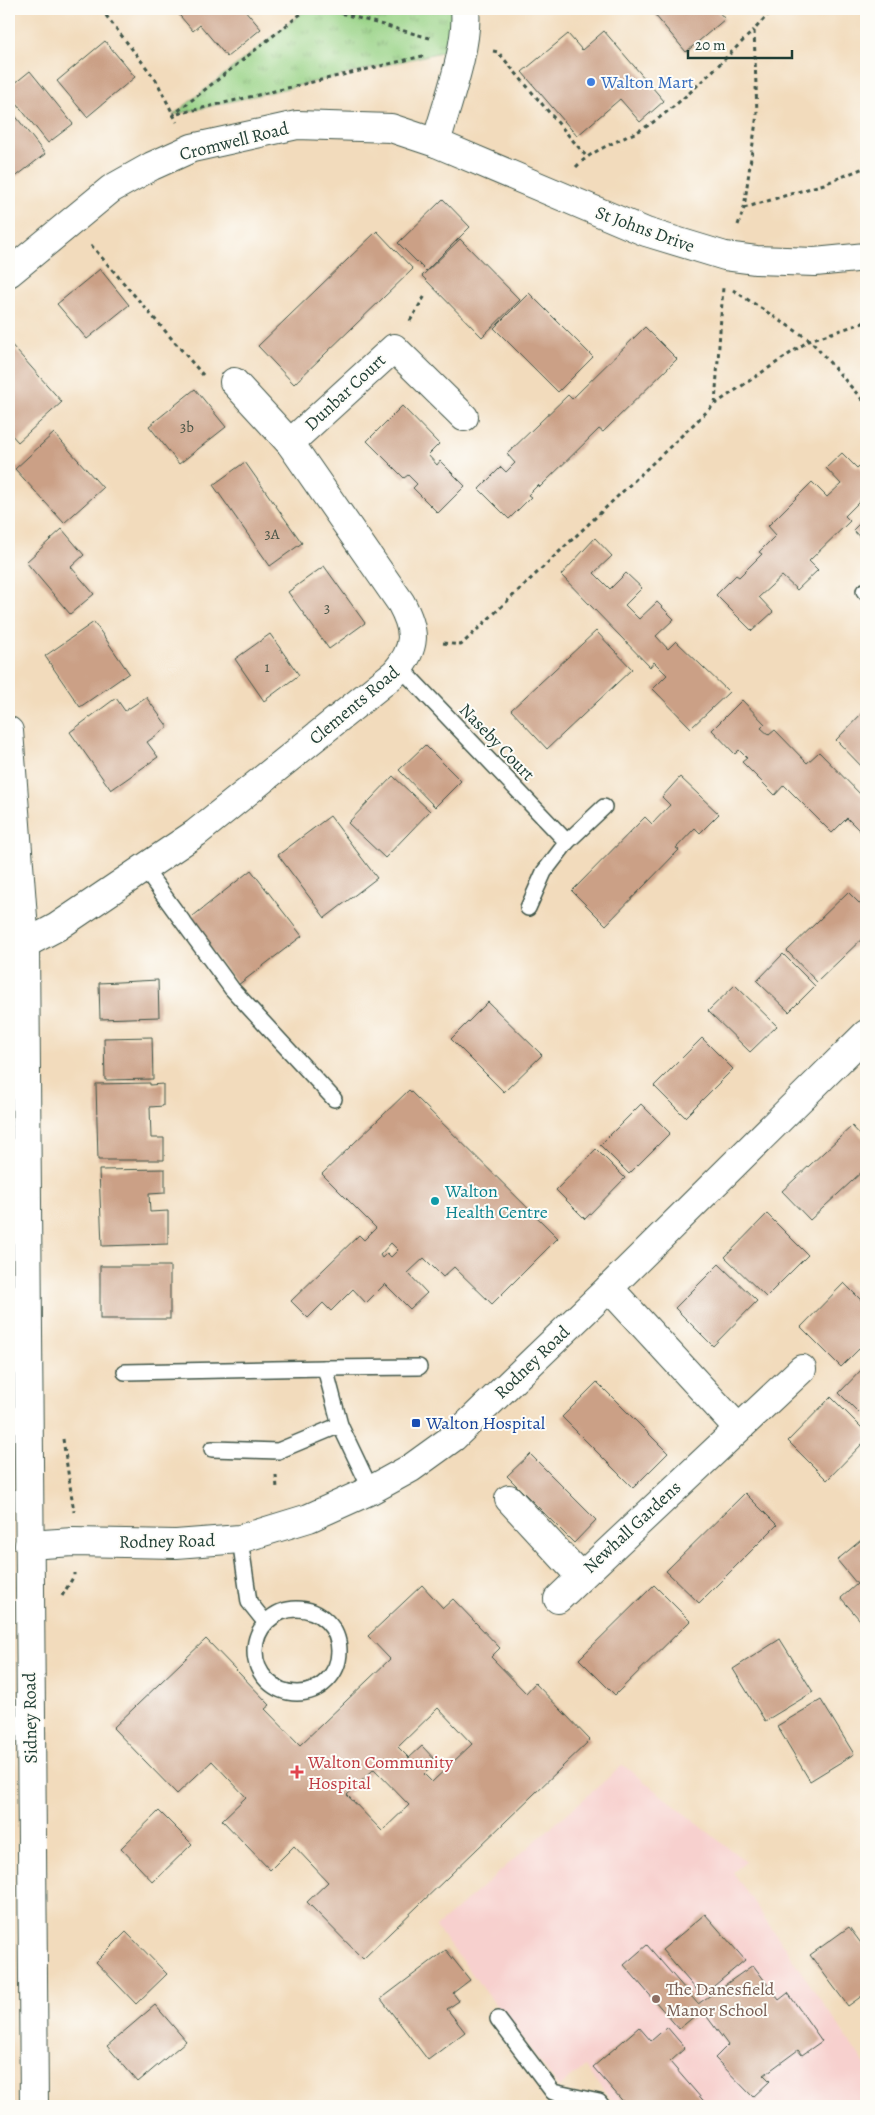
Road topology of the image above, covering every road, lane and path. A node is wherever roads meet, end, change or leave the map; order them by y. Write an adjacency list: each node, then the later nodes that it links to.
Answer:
1 (101, 9): 8 (path)
2 (307, 9): 8 (path)
3 (326, 9): 7 (path)
4 (467, 9): 7 (street)
5 (773, 9): 6 (path)
6 (754, 30): 11 (path); 14 (path)
7 (462, 47): 8 (path); 9 (street); 11 (path)
8 (173, 115): 10 (path)
9 (436, 143): 10 (street, Cromwell Road); 13 (street, St Johns Drive)
10 (192, 148): 18 (street, Cromwell Road)
11 (586, 156): 13 (path)
12 (866, 167): 14 (path)
13 (553, 193): 16 (street, St Johns Drive)
14 (744, 208): 16 (path)
15 (90, 244): 21 (path)
16 (725, 256): 17 (street, St Johns Drive)
17 (866, 257)
18 (9, 273)
19 (866, 322): 20 (path)
20 (810, 340): 22 (path); 22 (path); 23 (path)
21 (234, 382): 25 (street)
22 (715, 404): 26 (path)
23 (866, 404)
24 (464, 417): 25 (street, Dunbar Court)
25 (290, 443): 26 (street)
26 (412, 641): 27 (street, Clements Road)
27 (400, 667): 30 (lane, Naseby Court); 31 (street, Clements Road)
28 (9, 731): 33 (street, Sidney Road)
29 (604, 807): 30 (lane)
30 (567, 842): 32 (lane)
31 (143, 868): 33 (street, Clements Road); 35 (lane)
32 (528, 908)
33 (26, 944): 47 (street, Sidney Road)
34 (863, 1045): 36 (street, Rodney Road)
35 (334, 1099)
36 (609, 1288): 42 (street); 44 (street, Rodney Road)
37 (420, 1367): 38 (lane)
38 (325, 1368): 40 (lane); 41 (lane)
39 (802, 1369): 42 (street, Newhall Gardens)
40 (125, 1372)
41 (340, 1425): 43 (lane); 44 (lane)
42 (738, 1428): 48 (street, Newhall Gardens)
43 (212, 1449)
44 (371, 1490): 46 (street, Rodney Road)
45 (509, 1499): 48 (street, Newhall Gardens)
46 (240, 1538): 47 (street, Rodney Road); 50 (lane)
47 (29, 1545): 52 (street, Sidney Road)
48 (581, 1577): 49 (street)
49 (558, 1599)
50 (265, 1622): 50 (lane)
51 (498, 2019): 53 (lane)
52 (34, 2106)
53 (602, 2106)

